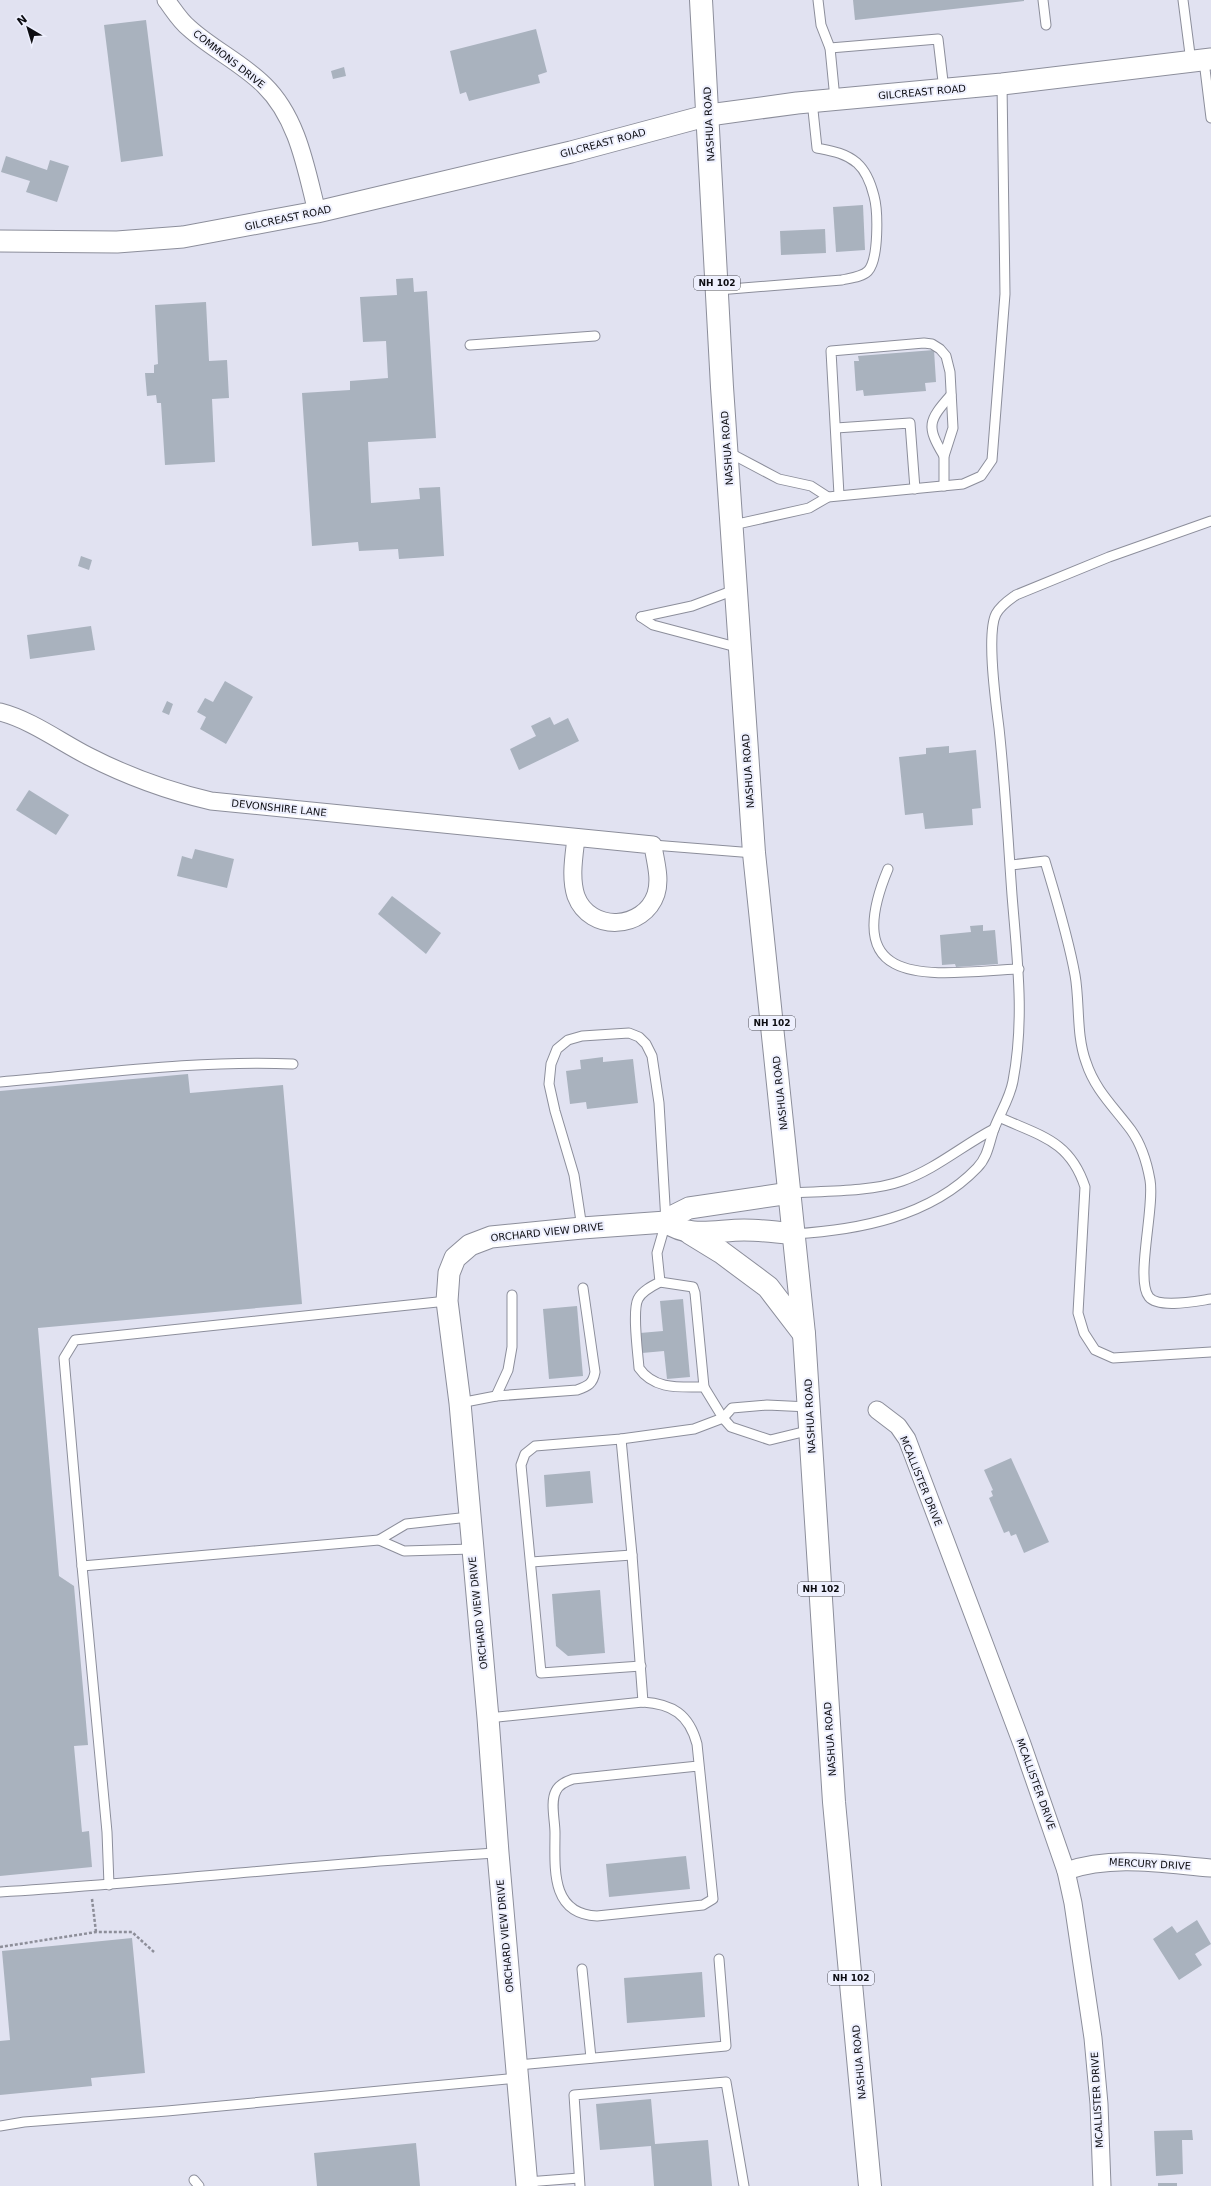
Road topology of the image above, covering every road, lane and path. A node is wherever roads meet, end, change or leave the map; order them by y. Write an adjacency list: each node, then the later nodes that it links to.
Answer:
1 (166, 0): 15 (street, COMMONS DRIVE)
2 (701, 0): 13 (main road, NASHUA ROAD / NH 102)
3 (818, 0): 7 (lane)
4 (1043, 0): 6 (lane)
5 (1183, 0): 8 (lane)
6 (1046, 25)
7 (830, 48): 10 (lane); 11 (lane)
8 (1202, 61): 9 (street, GILCREAST ROAD); 14 (lane)
9 (1002, 84): 10 (street, GILCREAST ROAD); 24 (lane)
10 (944, 90): 11 (street, GILCREAST ROAD)
11 (835, 99): 12 (street, GILCREAST ROAD)
12 (812, 101): 13 (street, GILCREAST ROAD); 17 (lane)
13 (708, 115): 15 (street, GILCREAST ROAD); 17 (main road, NASHUA ROAD / NH 102)
14 (1211, 118)
15 (317, 212): 16 (street, GILCREAST ROAD)
16 (0, 241)
17 (718, 290): 22 (main road, NASHUA ROAD / NH 102)
18 (595, 336): 19 (lane)
19 (470, 345)
20 (951, 395): 21 (lane); 23 (lane); 23 (lane)
21 (836, 428): 25 (lane); 26 (lane)
22 (727, 452): 27 (lane); 29 (main road, NASHUA ROAD / NH 102)
23 (944, 456): 24 (lane)
24 (944, 486): 25 (lane)
25 (915, 489): 26 (lane)
26 (839, 495): 27 (lane)
27 (828, 496): 29 (lane)
28 (1211, 521): 36 (lane)
29 (733, 525): 30 (main road, NASHUA ROAD / NH 102)
30 (737, 588): 31 (main road, NASHUA ROAD / NH 102); 31 (lane)
31 (741, 648): 35 (main road, NASHUA ROAD / NH 102)
32 (0, 712): 33 (street, DEVONSHIRE LANE)
33 (576, 838): 34 (street, DEVONSHIRE LANE); 34 (street)
34 (652, 845): 35 (lane, DEVONSHIRE LANE)
35 (754, 853): 43 (main road, NASHUA ROAD / NH 102)
36 (1011, 865): 38 (lane); 51 (lane)
37 (888, 869): 38 (lane)
38 (1019, 969): 41 (lane)
39 (293, 1064): 40 (lane)
40 (0, 1082)
41 (1001, 1118): 42 (lane); 54 (lane)
42 (994, 1129): 43 (lane); 47 (lane)
43 (790, 1193): 44 (street, ORCHARD VIEW DRIVE); 47 (main road, NASHUA ROAD / NH 102)
44 (666, 1222): 45 (street, ORCHARD VIEW DRIVE); 45 (lane); 46 (street); 48 (lane)
45 (582, 1228): 52 (street, ORCHARD VIEW DRIVE)
46 (690, 1233): 47 (street); 53 (main road)
47 (793, 1234): 53 (main road, NASHUA ROAD / NH 102)
48 (660, 1282): 55 (lane); 55 (lane)
49 (583, 1288): 56 (lane)
50 (512, 1294): 56 (lane)
51 (1211, 1299)
52 (448, 1301): 57 (street, ORCHARD VIEW DRIVE); 68 (lane)
53 (804, 1334): 58 (main road, NASHUA ROAD / NH 102)
54 (1211, 1352)
55 (704, 1387): 60 (lane)
56 (496, 1396): 57 (lane)
57 (460, 1403): 63 (street, ORCHARD VIEW DRIVE)
58 (810, 1407): 60 (lane); 61 (main road, NASHUA ROAD / NH 102)
59 (877, 1410): 75 (street, MCALLISTER DRIVE)
60 (723, 1418): 61 (lane); 62 (lane)
61 (811, 1430): 90 (main road, NASHUA ROAD / NH 102)
62 (620, 1439): 66 (lane); 67 (lane)
63 (469, 1517): 64 (lane); 65 (street, ORCHARD VIEW DRIVE)
64 (378, 1540): 65 (lane); 68 (lane)
65 (472, 1549): 71 (street, ORCHARD VIEW DRIVE)
66 (632, 1555): 67 (lane); 69 (lane)
67 (531, 1562): 69 (lane)
68 (82, 1566): 76 (lane)
69 (641, 1666): 70 (lane)
70 (643, 1702): 71 (lane); 72 (lane)
71 (488, 1718): 73 (street, ORCHARD VIEW DRIVE)
72 (698, 1766): 72 (lane)
73 (498, 1853): 76 (lane); 85 (street, ORCHARD VIEW DRIVE)
74 (1211, 1868): 75 (street, MERCURY DRIVE)
75 (1066, 1871): 91 (street, MCALLISTER DRIVE)
76 (109, 1885): 77 (lane)
77 (90, 1886): 78 (lane); 79 (path)
78 (0, 1892)
79 (96, 1932): 80 (path); 81 (path)
80 (0, 1946)
81 (154, 1952)
82 (719, 1959): 84 (lane)
83 (582, 1969): 84 (lane)
84 (591, 2058): 85 (lane)
85 (518, 2072): 86 (lane); 88 (street, ORCHARD VIEW DRIVE)
86 (0, 2126)
87 (579, 2182): 88 (lane); 89 (lane)
88 (527, 2184)
89 (744, 2186)
90 (870, 2186)
91 (1102, 2186)

